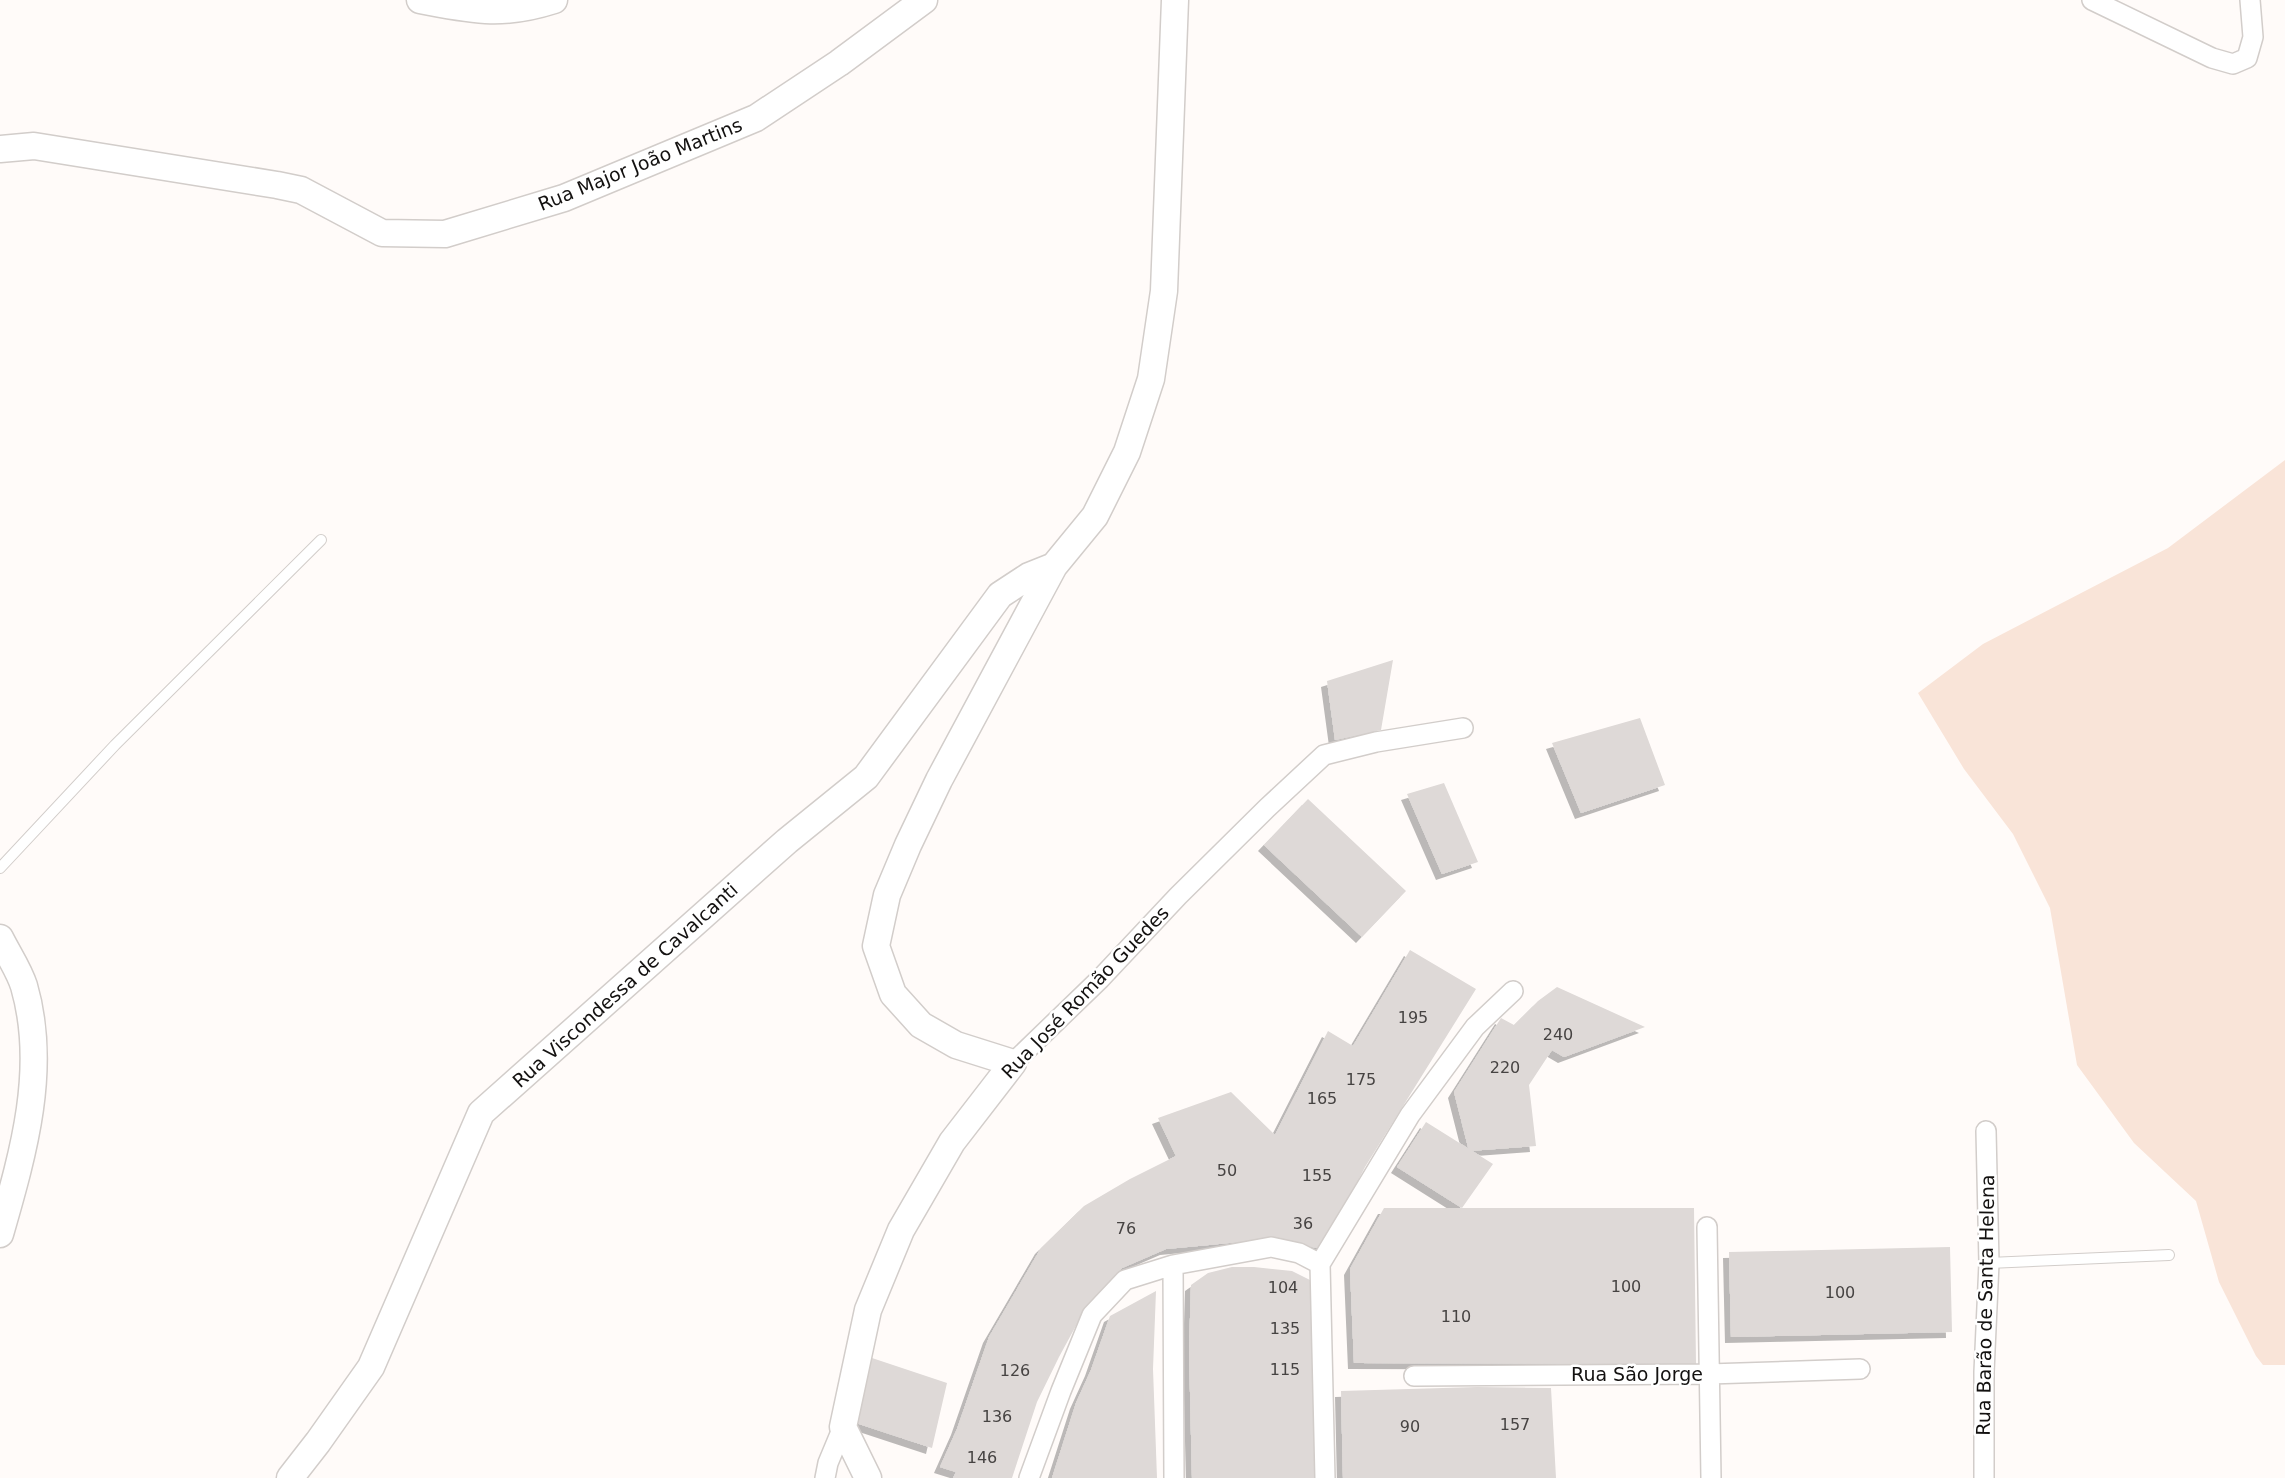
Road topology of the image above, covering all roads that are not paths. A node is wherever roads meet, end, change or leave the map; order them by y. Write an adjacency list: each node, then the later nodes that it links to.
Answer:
1 (420, 0): 2 (street)
2 (554, 0)
3 (925, 0): 7 (street, Rua Major João Martins)
4 (1175, 0): 9 (street)
5 (2092, 0): 6 (street)
6 (2250, 0)
7 (0, 149)
8 (321, 540): 11 (lane)
9 (1054, 566): 14 (street); 26 (street, Rua Viscondessa de Cavalcanti)
10 (1464, 728): 14 (street, Rua José Romão Guedes)
11 (0, 868)
12 (0, 938): 17 (street)
13 (1513, 991): 20 (street)
14 (1013, 1063): 25 (street, Rua José Romão Guedes)
15 (1986, 1131): 19 (street, Rua Barão de Santa Helena)
16 (1707, 1227): 23 (street)
17 (0, 1234)
18 (2169, 1255): 19 (lane)
19 (1989, 1263): 33 (street, Rua Barão de Santa Helena)
20 (1320, 1264): 21 (street); 31 (street)
21 (1173, 1265): 29 (street); 30 (street)
22 (1860, 1369): 23 (street, Rua São Jorge)
23 (1709, 1374): 24 (street, Rua São Jorge); 32 (street)
24 (1414, 1376)
25 (843, 1427): 27 (street, Rua José Romão Guedes); 28 (street)
26 (290, 1478)
27 (825, 1478)
28 (868, 1478)
29 (1029, 1478)
30 (1174, 1478)
31 (1325, 1478)
32 (1711, 1478)
33 (1984, 1478)

